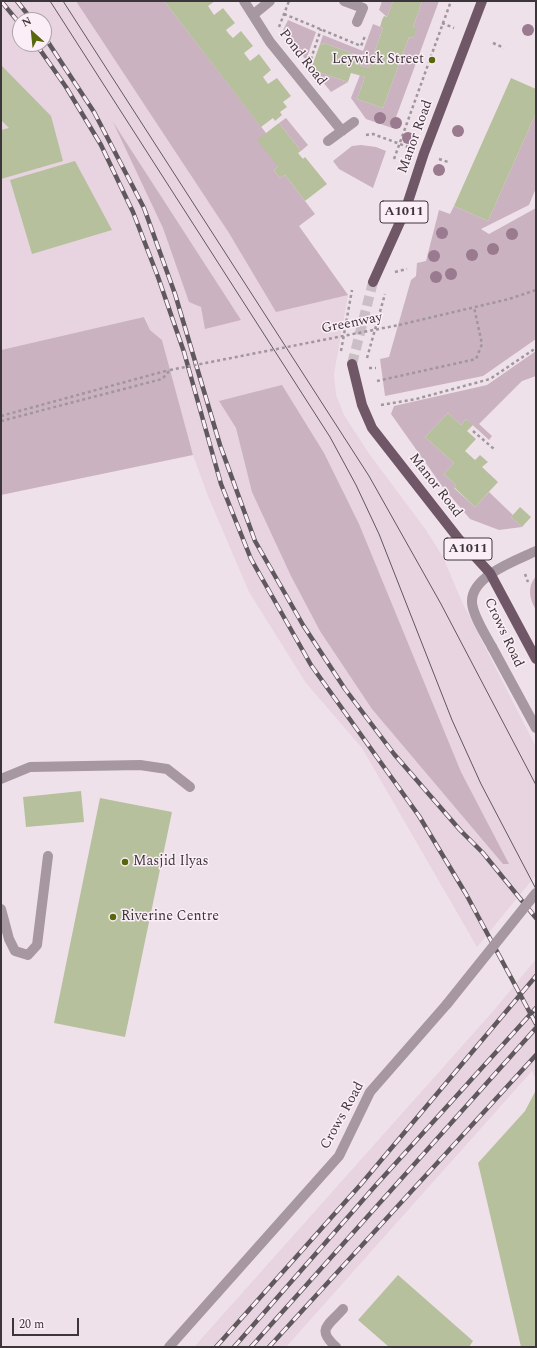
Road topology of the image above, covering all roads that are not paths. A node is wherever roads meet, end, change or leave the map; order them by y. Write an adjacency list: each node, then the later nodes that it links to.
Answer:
1 (244, 1): 6 (street, Pond Road)
2 (270, 1): 6 (street)
3 (344, 1): 5 (street)
4 (482, 1): 11 (main road, Manor Road / A1011)
5 (364, 5): 7 (street)
6 (254, 14): 9 (street, Pond Road)
7 (357, 22)
8 (354, 122): 9 (street)
9 (342, 131): 10 (street)
10 (328, 141)
11 (373, 282)
12 (352, 364): 14 (main road, Manor Road / A1011)
13 (536, 551): 14 (street)
14 (490, 573): 15 (main road, Manor Road / A1011); 16 (street, Crows Road)
15 (536, 659)
16 (536, 728)
17 (1, 779): 18 (street)
18 (190, 788)
19 (48, 856): 21 (street)
20 (536, 893): 23 (street, Crows Road, bridge)
21 (1, 909)
22 (342, 1309): 24 (street)
23 (169, 1347)
24 (336, 1347)

